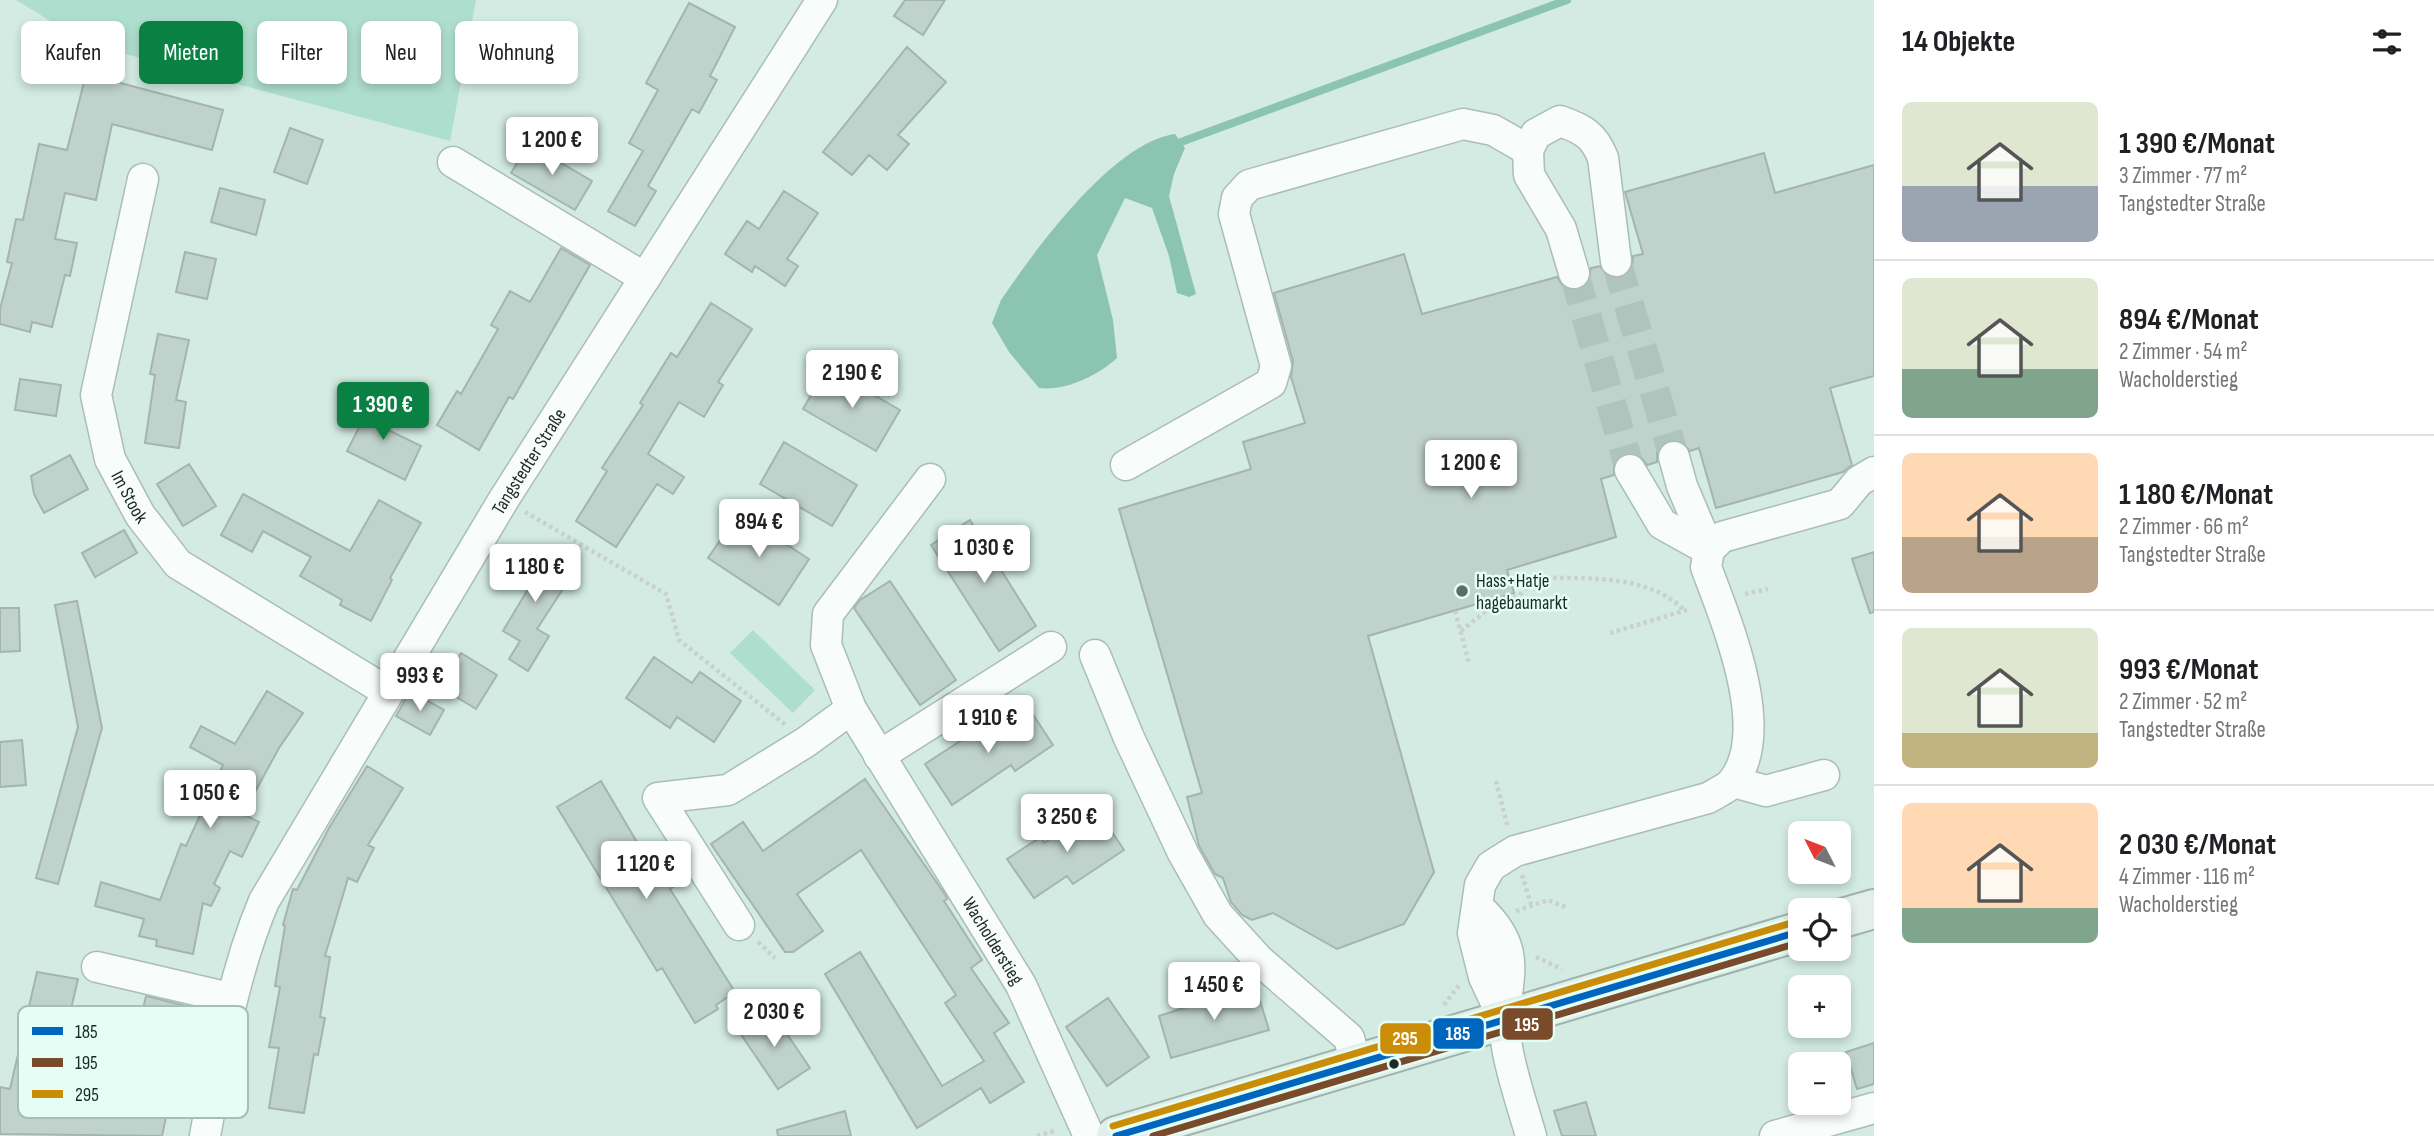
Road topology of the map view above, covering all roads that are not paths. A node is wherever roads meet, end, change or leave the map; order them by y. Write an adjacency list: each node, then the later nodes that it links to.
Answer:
1 (822, 0): 7 (street, Tangstedter Straße)
2 (1528, 150): 5 (street); 6 (street); 9 (street)
3 (453, 162): 7 (street)
4 (143, 179): 16 (street, Im Stook)
5 (1616, 261)
6 (1574, 273)
7 (645, 278): 16 (street, Tangstedter Straße)
8 (1674, 457): 13 (street)
9 (1126, 465)
10 (1629, 470): 13 (street)
11 (1874, 472): 13 (street)
12 (930, 479): 17 (street, Wacholderstieg)
13 (1709, 550): 20 (street)
14 (1051, 647): 18 (street)
15 (1096, 655): 29 (street)
16 (388, 692): 26 (street, Tangstedter Straße)
17 (851, 709): 18 (street, Wacholderstieg); 23 (street)
18 (879, 756): 33 (street, Wacholderstieg)
19 (1824, 775): 20 (street)
20 (1734, 782): 28 (street)
21 (1874, 909): 22 (main road)
22 (1851, 916)
23 (739, 925)
24 (1788, 935): 28 (main road)
25 (97, 967): 26 (street)
26 (230, 998): 27 (street, Tangstedter Straße)
27 (229, 1006)
28 (1504, 1020): 29 (main road); 35 (street)
29 (1367, 1061): 34 (main road)
30 (1874, 1108): 36 (street)
31 (208, 1118): 32 (street, Tangstedter Straße)
32 (205, 1136)
33 (1089, 1136)
34 (1116, 1136)
35 (1531, 1136)
36 (1774, 1136)

